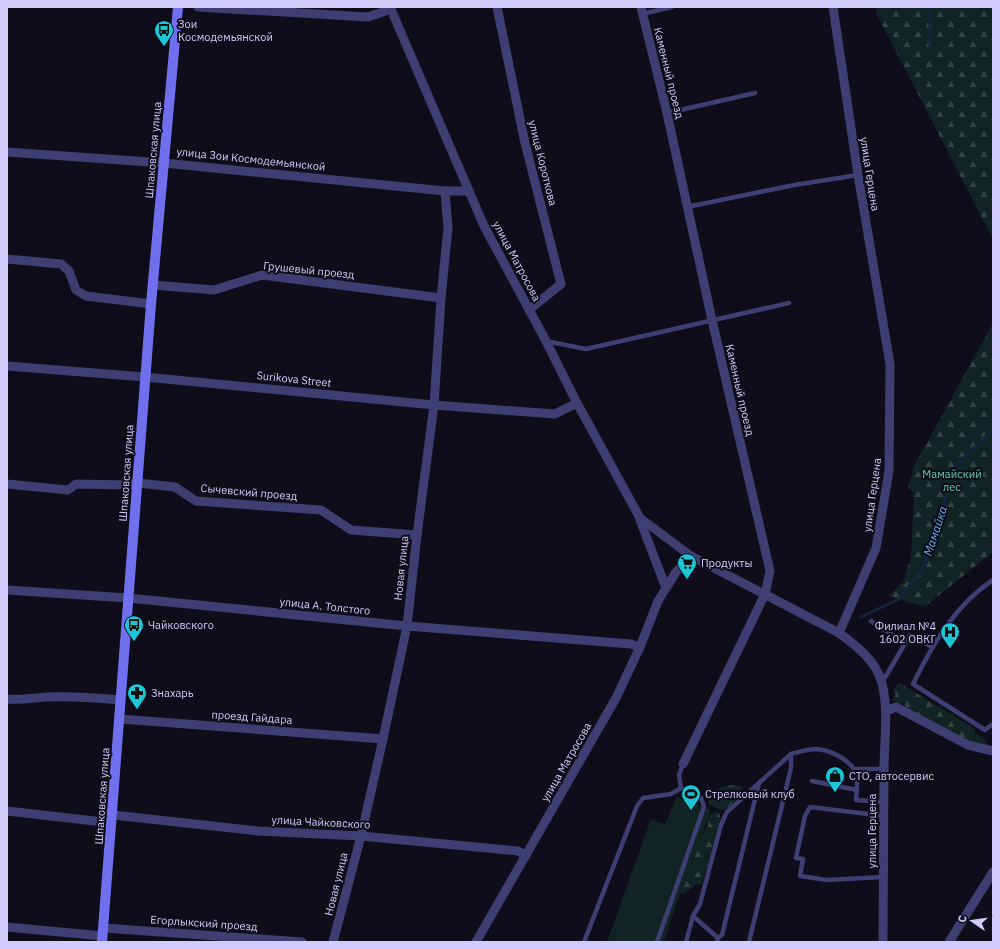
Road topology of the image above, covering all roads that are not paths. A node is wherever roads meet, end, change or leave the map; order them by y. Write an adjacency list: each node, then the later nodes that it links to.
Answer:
1 (178, 7): 11 (main road, Шпаковская улица)
2 (198, 7): 6 (street)
3 (497, 7): 21 (street, улица Короткова)
4 (672, 7): 7 (lane)
5 (833, 7): 12 (street, улица Герцена)
6 (391, 8): 14 (street, улица Матросова)
7 (642, 10): 9 (street, Каменный проезд)
8 (755, 93): 9 (lane)
9 (667, 113): 15 (street, Каменный проезд)
10 (7, 152): 11 (street, улица Зои Космодемьянской)
11 (164, 163): 13 (street, улица Зои Космодемьянской); 17 (main road, Шпаковская улица)
12 (858, 175): 15 (lane); 40 (street, улица Герцена)
13 (445, 191): 14 (street, улица Зои Космодемьянской); 18 (street, Новая улица)
14 (469, 192): 21 (street, улица Матросова)
15 (687, 207): 22 (street, Каменный проезд)
16 (7, 259): 20 (street)
17 (152, 285): 18 (street, Грушевый проезд); 20 (main road, Шпаковская улица)
18 (441, 298): 27 (street, Новая улица)
19 (789, 303): 22 (lane)
20 (151, 304): 25 (main road, Шпаковская улица)
21 (529, 310): 23 (street, улица Матросова)
22 (712, 320): 23 (lane); 36 (street, Каменный проезд)
23 (546, 341): 26 (street, улица Матросова)
24 (7, 366): 25 (street, Surikova Street)
25 (146, 377): 27 (street, Surikova Street); 28 (main road, Шпаковская улица)
26 (577, 403): 27 (street, Surikova Street); 30 (street, улица Матросова)
27 (434, 405): 31 (street, Новая улица)
28 (138, 483): 29 (street, Сычевский проезд); 31 (street, Сычевский проезд); 37 (main road, Шпаковская улица)
29 (7, 484)
30 (640, 518): 32 (street, улица Матросова); 34 (street, улица Матросова)
31 (416, 535): 39 (street, Новая улица)
32 (691, 556): 34 (street, улица Матросова); 36 (street, улица Матросова)
33 (993, 580): 43 (lane)
34 (666, 588): 42 (street, улица Матросова)
35 (7, 590): 37 (street, улица А. Толстого)
36 (765, 594): 40 (street, улица Матросова); 53 (street, Каменный проезд)
37 (128, 598): 39 (street, улица А. Толстого); 46 (main road, Шпаковская улица)
38 (871, 621): 41 (lane)
39 (407, 626): 42 (street, улица А. Толстого); 50 (street, Новая улица)
40 (839, 633): 44 (street, улица Герцена)
41 (906, 643): 43 (lane); 44 (lane)
42 (640, 647): 65 (street, улица Матросова)
43 (932, 647): 49 (lane)
44 (882, 683): 47 (street, улица Герцена)
45 (7, 699): 46 (street)
46 (121, 700): 48 (main road, Шпаковская улица)
47 (886, 711): 51 (street); 55 (street, улица Герцена)
48 (120, 719): 50 (street, проезд Гайдара); 63 (main road, Шпаковская улица)
49 (993, 724)
50 (383, 739): 64 (street, Новая улица)
51 (993, 751)
52 (791, 754): 54 (lane); 57 (lane); 78 (lane)
53 (683, 764): 58 (lane)
54 (858, 769): 55 (lane); 59 (lane)
55 (884, 769): 60 (street, улица Герцена)
56 (812, 781): 59 (lane)
57 (760, 782): 68 (lane); 71 (lane)
58 (681, 788): 75 (lane); 76 (lane)
59 (856, 790): 60 (lane)
60 (884, 802): 62 (street, улица Герцена)
61 (7, 811): 63 (street, улица Чайковского)
62 (884, 816): 67 (street, улица Герцена); 67 (lane)
63 (112, 819): 64 (street, улица Чайковского); 70 (main road, Шпаковская улица)
64 (361, 836): 65 (street, улица Чайковского); 73 (street, Новая улица)
65 (526, 856): 74 (street, улица Матросова)
66 (993, 872): 80 (street)
67 (883, 877): 79 (street, улица Герцена)
68 (693, 916): 71 (lane); 77 (lane)
69 (7, 927): 70 (street, Егорлыкский проезд)
70 (103, 935): 72 (street, Егорлыкский проезд)
71 (717, 940)
72 (302, 942)
73 (333, 942)
74 (476, 942)
75 (584, 942)
76 (657, 942)
77 (686, 942)
78 (749, 942)
79 (883, 942)
80 (948, 942)

